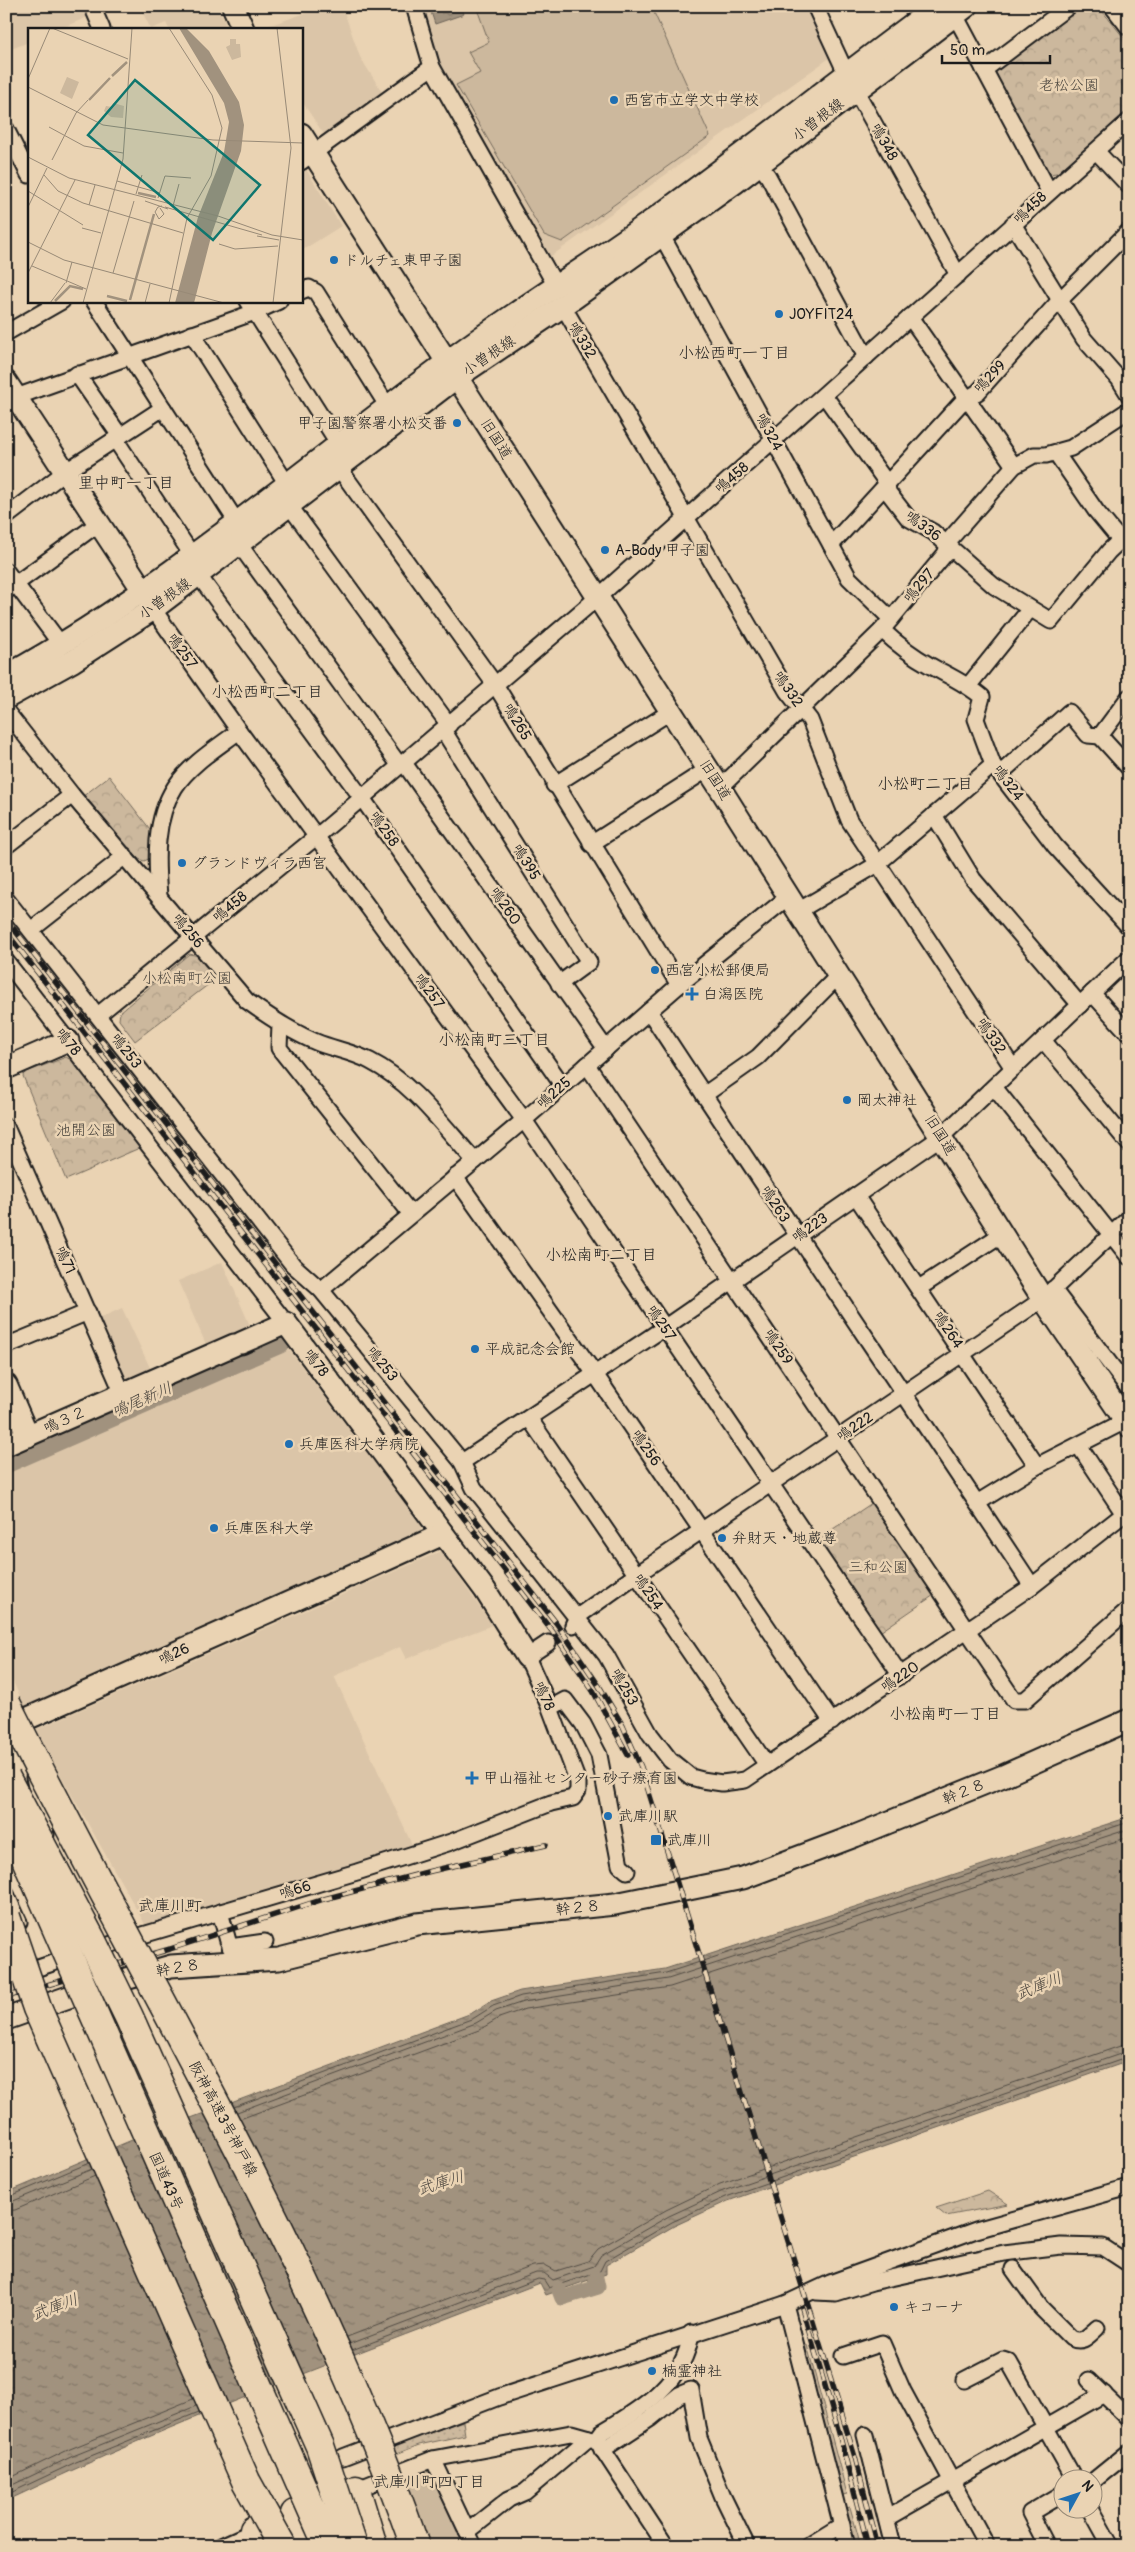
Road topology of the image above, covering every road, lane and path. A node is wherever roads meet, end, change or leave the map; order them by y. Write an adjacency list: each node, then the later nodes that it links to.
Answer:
1 (92, 6): 8 (street)
2 (234, 6): 9 (street)
3 (414, 6): 11 (street)
4 (815, 6): 13 (street, 鳴348)
5 (1069, 6): 12 (street)
6 (1112, 6): 10 (street)
7 (953, 9): 12 (street); 13 (street, 小曽根線)
8 (102, 28)
9 (243, 28)
10 (1129, 28)
11 (432, 67): 18 (street); 27 (street)
12 (984, 70): 22 (street)
13 (851, 82): 19 (street, 小曽根線); 26 (street, 鳴348); 27 (street, 小曽根線)
14 (1129, 121): 17 (street, 鳴458)
15 (6, 129): 20 (street)
16 (302, 138): 18 (street, 旧国道)
17 (1096, 151): 21 (street); 22 (street, 鳴458)
18 (308, 159): 40 (street, 旧国道)
19 (759, 164): 25 (street, 小曽根線); 39 (street)
20 (28, 172)
21 (1129, 186)
22 (1048, 191): 23 (street, 鳴458)
23 (1014, 224): 26 (street, 鳴458); 29 (street)
24 (1129, 231): 29 (street, 鳴299)
25 (661, 234): 33 (street, 小曽根線); 51 (street, 鳴324)
26 (958, 275): 35 (street, 鳴458)
27 (556, 286): 40 (street, 小曽根線)
28 (302, 291): 47 (street)
29 (1060, 300): 41 (street); 46 (street, 鳴299)
30 (60, 302): 36 (street)
31 (95, 302): 38 (street)
32 (274, 302): 34 (street)
33 (563, 306): 40 (street, 小曽根線); 61 (street, 鳴332)
34 (251, 307): 37 (street); 52 (street)
35 (910, 317): 39 (street, 鳴458); 46 (street)
36 (6, 333)
37 (192, 334): 38 (street); 58 (street)
38 (129, 355): 42 (street); 48 (street)
39 (866, 357): 45 (street, 鳴458)
40 (452, 370): 47 (street, 小曽根線); 55 (street, 小曽根線); 72 (street, 旧国道)
41 (1124, 373): 44 (street)
42 (77, 374): 43 (street); 50 (street)
43 (11, 389): 56 (street, 鳴257)
44 (1129, 395)
45 (824, 396): 51 (street, 鳴458); 57 (street, 鳴336)
46 (968, 399): 54 (street); 57 (street, 鳴299)
47 (388, 407): 52 (street, 小曽根線)
48 (163, 408): 50 (street); 62 (street)
49 (1129, 410): 53 (street, 鳴297)
50 (118, 438): 56 (street); 68 (street)
51 (774, 441): 61 (street, 鳴458); 66 (street, 鳴324)
52 (338, 443): 58 (street, 小曽根線)
53 (1056, 453): 54 (street, 鳴297); 64 (street)
54 (1014, 466): 67 (street, 鳴297)
55 (340, 468): 59 (street, 小曽根線); 79 (street, 鳴265)
56 (65, 472): 60 (street); 63 (street, 鳴257)
57 (887, 483): 66 (street, 鳴299); 67 (street, 鳴336)
58 (287, 484): 62 (street, 小曽根線)
59 (289, 505): 65 (street, 小曽根線); 85 (street)
60 (6, 517)
61 (687, 517): 72 (street, 鳴458); 82 (street, 鳴332)
62 (236, 522): 68 (street, 小曽根線)
63 (99, 523): 71 (street); 73 (street, 鳴257)
64 (1124, 536): 74 (street, 鳴336)
65 (239, 544): 70 (street, 小曽根線); 88 (street, 鳴260)
66 (831, 546): 75 (street, 鳴324)
67 (950, 546): 74 (street, 鳴336); 75 (street, 鳴297)
68 (192, 555): 73 (street, 小曽根線)
69 (6, 570): 71 (street)
70 (199, 576): 73 (street, 小曽根線); 95 (street, 鳴258)
71 (12, 588): 76 (street)
72 (598, 598): 79 (street, 鳴458); 84 (street, 旧国道)
73 (148, 601): 76 (street, 小曽根線); 81 (street, 小曽根線); 86 (street, 鳴257)
74 (1030, 609): 78 (street)
75 (886, 625): 78 (street, 鳴324); 82 (street, 鳴297)
76 (62, 646): 77 (street, 小曽根線)
77 (6, 676)
78 (969, 685): 91 (street, 鳴324)
79 (496, 686): 85 (street, 鳴458); 92 (street, 鳴265)
80 (1129, 697): 87 (street)
81 (6, 698)
82 (802, 710): 93 (street, 鳴297); 101 (street, 鳴332)
83 (6, 711): 94 (street, 鳴256)
84 (670, 712): 90 (street, 旧国道); 92 (street)
85 (446, 728): 88 (street, 鳴458); 111 (street, 鳴395)
86 (239, 731): 97 (street, 鳴257); 102 (street)
87 (1100, 736): 89 (street); 91 (street, 鳴225)
88 (402, 765): 95 (street, 鳴458); 111 (street, 鳴260)
89 (1129, 768)
90 (708, 769): 93 (street, 旧国道); 98 (street)
91 (997, 769): 96 (street, 鳴225); 105 (street, 鳴324)
92 (554, 785): 98 (street, 鳴265)
93 (720, 788): 104 (street, 旧国道)
94 (72, 796): 99 (street); 100 (street, 鳴256)
95 (362, 798): 97 (street, 鳴458); 125 (street, 鳴258)
96 (934, 815): 101 (street, 鳴225); 114 (street)
97 (316, 837): 107 (street, 鳴458); 128 (street, 鳴257)
98 (591, 844): 112 (street, 鳴265)
99 (6, 846)
100 (125, 856): 102 (street, 鳴256); 106 (street)
101 (876, 865): 104 (street, 鳴225); 124 (street, 鳴332)
102 (159, 896): 107 (street, 鳴256)
103 (6, 899): 106 (street, 鳴253)
104 (793, 904): 110 (street, 旧国道); 112 (street, 鳴225)
105 (1129, 927)
106 (30, 930): 116 (street, 鳴253)
107 (193, 937): 116 (street, 鳴458); 117 (street, 鳴256)
108 (1129, 958): 113 (street, 鳴223)
109 (6, 961): 120 (street, 鳴78)
110 (838, 975): 127 (street); 130 (street, 旧国道)
111 (559, 984): 121 (street, 鳴260)
112 (679, 985): 115 (street, 鳴225)
113 (1092, 993): 114 (street, 鳴223); 118 (street)
114 (1080, 1005): 119 (street, 鳴223)
115 (649, 1011): 121 (street, 鳴225); 127 (street, 鳴263)
116 (98, 1015): 143 (street, 鳴253)
117 (280, 1025): 132 (street, 鳴256); 135 (street)
118 (1129, 1034)
119 (1043, 1040): 124 (street, 鳴223); 131 (street)
120 (68, 1041): 123 (street); 146 (street, 鳴78)
121 (606, 1049): 122 (street, 鳴225)
122 (587, 1065): 125 (street, 鳴225); 141 (street, 鳴259)
123 (6, 1068)
124 (1013, 1068): 126 (street, 鳴223)
125 (563, 1086): 128 (street, 鳴225)
126 (994, 1087): 130 (street, 鳴223); 138 (street)
127 (704, 1095): 139 (street, 鳴263)
128 (524, 1120): 132 (street, 鳴225); 147 (street, 鳴257)
129 (6, 1126): 145 (street, 鳴71)
130 (941, 1136): 134 (street, 鳴223); 137 (street, 旧国道)
131 (1129, 1144)
132 (475, 1161): 133 (street, 鳴225)
133 (455, 1177): 135 (street, 鳴225); 150 (street, 鳴256)
134 (856, 1196): 139 (street, 鳴223); 142 (street, 鳴264)
135 (411, 1214): 143 (street, 鳴225)
136 (1129, 1218): 138 (street, 鳴222)
137 (1002, 1234): 142 (street); 144 (street, 旧国道)
138 (1111, 1235): 140 (street); 144 (street, 鳴222)
139 (797, 1238): 141 (street, 鳴223); 154 (street, 鳴263)
140 (1129, 1257)
141 (733, 1281): 147 (street, 鳴223); 158 (street, 鳴259)
142 (919, 1288): 149 (street, 鳴264)
143 (321, 1290): 161 (street, 鳴253)
144 (1048, 1294): 149 (street, 鳴222); 152 (street); 156 (street, 旧国道)
145 (88, 1312): 148 (street); 153 (street, 鳴71)
146 (286, 1323): 153 (street, 鳴３２); 166 (street, 鳴78)
147 (664, 1328): 150 (street, 鳴223); 163 (street, 鳴257)
148 (6, 1346)
149 (963, 1353): 154 (street, 鳴222); 162 (street, 鳴264)
150 (595, 1374): 155 (street, 鳴223); 165 (street, 鳴256)
151 (6, 1385): 157 (street)
152 (1129, 1389)
153 (123, 1394): 157 (street, 鳴３２)
154 (904, 1394): 158 (street, 鳴222); 164 (street, 鳴263)
155 (529, 1418): 161 (street, 鳴223); 167 (street, 鳴254)
156 (1127, 1423): 160 (street)
157 (28, 1436): 159 (street, 鳴３２)
158 (839, 1437): 163 (street, 鳴222); 171 (street, 鳴259)
159 (6, 1446)
160 (1080, 1446): 162 (street); 168 (street, 鳴220)
161 (462, 1462): 170 (street, 鳴253)
162 (1037, 1466): 164 (street)
163 (771, 1483): 165 (street, 鳴222); 174 (street, 鳴257)
164 (977, 1503): 168 (street, 鳴263)
165 (702, 1530): 167 (street, 鳴222); 178 (street, 鳴256)
166 (443, 1534): 173 (street, 鳴78); 176 (street, 鳴26)
167 (636, 1575): 170 (street, 鳴222); 179 (street, 鳴254)
168 (1032, 1586): 171 (street, 鳴220)
169 (1129, 1609): 171 (street, 鳴259)
170 (575, 1621): 179 (street, 鳴253)
171 (969, 1630): 174 (street, 鳴220)
172 (548, 1643): 173 (street)
173 (527, 1657): 181 (street, 鳴78)
174 (901, 1676): 178 (street, 鳴220)
175 (554, 1706): 184 (street)
176 (9, 1716): 189 (street); 227 (highway, 阪神高速3号神戸線, bridge); 227 (highway, 阪神高速3号神戸線, bridge)
177 (1129, 1720): 192 (street, 幹２８)
178 (832, 1722): 179 (street, 鳴220)
179 (767, 1765)
180 (6, 1778): 225 (highway, bridge)
181 (578, 1791): 186 (street, 鳴66)
182 (6, 1815): 224 (highway, 国道43号, bridge)
183 (6, 1857): 223 (highway, 国道43号)
184 (624, 1868)
185 (6, 1894): 190 (street)
186 (220, 1912): 188 (street); 189 (street, 鳴66)
187 (6, 1917): 222 (highway, bridge)
188 (265, 1942)
189 (86, 1952): 190 (street, 鳴66)
190 (38, 1968): 191 (street, 鳴66)
191 (6, 1978)
192 (6, 2019)
193 (1129, 2188): 196 (street)
194 (1129, 2264): 196 (street)
195 (1013, 2269): 198 (street)
196 (813, 2292): 197 (street)
197 (785, 2304): 199 (street); 218 (street)
198 (1097, 2328)
199 (691, 2332): 207 (street); 209 (street)
200 (842, 2356): 213 (street)
201 (964, 2380): 205 (street)
202 (1089, 2380): 203 (street)
203 (1104, 2394): 204 (street); 205 (street)
204 (1129, 2419)
205 (1046, 2426): 211 (street); 213 (street)
206 (865, 2435): 216 (street)
207 (596, 2443): 210 (street); 219 (street); 229 (street); 230 (street)
208 (1129, 2452): 212 (street)
209 (343, 2457)
210 (433, 2460): 214 (street); 219 (street)
211 (1070, 2470)
212 (1102, 2474)
213 (951, 2483): 216 (street); 234 (street)
214 (356, 2490): 220 (street); 226 (highway)
215 (1052, 2500): 235 (street)
216 (887, 2518): 233 (street)
217 (1097, 2520): 236 (street)
218 (842, 2526): 231 (street); 232 (street)
219 (467, 2532): 228 (street)
220 (260, 2538): 221 (street)
221 (221, 2546)
222 (282, 2546)
223 (309, 2546)
224 (328, 2546)
225 (354, 2546)
226 (373, 2546)
227 (413, 2546)
228 (474, 2546)
229 (666, 2546)
230 (747, 2546)
231 (808, 2546)
232 (847, 2546)
233 (894, 2546)
234 (986, 2546)
235 (1048, 2546)
236 (1111, 2546)

